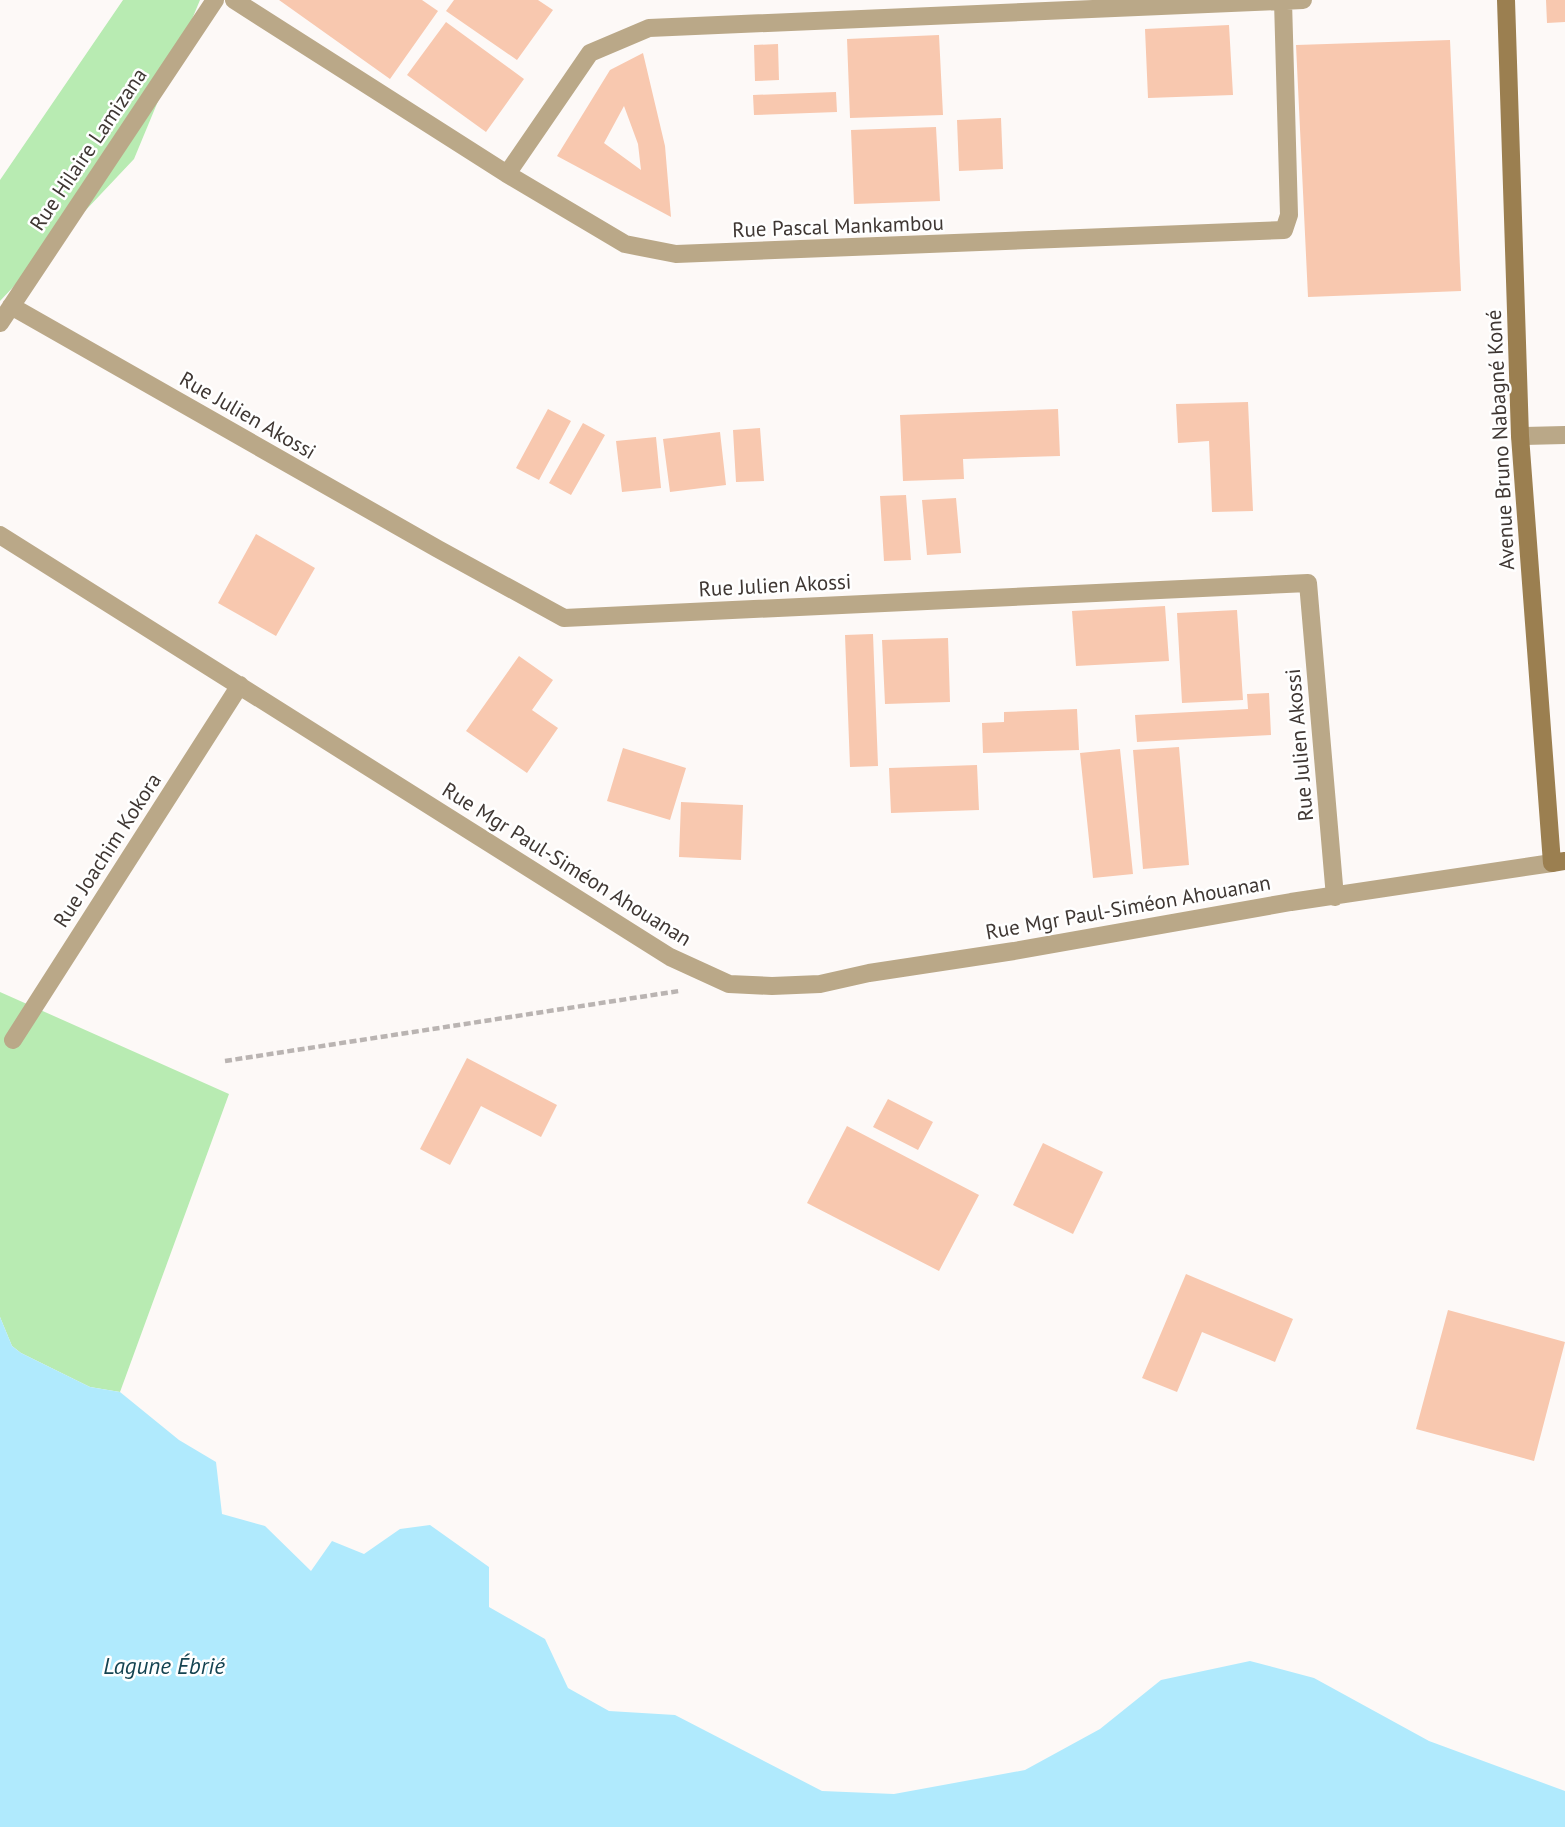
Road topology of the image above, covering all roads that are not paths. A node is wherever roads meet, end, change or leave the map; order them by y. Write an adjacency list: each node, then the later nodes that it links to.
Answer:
1 (215, 0): 7 (street, Rue Hilaire Lamizana)
2 (234, 0): 6 (street, Rue Pascal Mankambou)
3 (1303, 0): 5 (street)
4 (1506, 0): 10 (street, Avenue Bruno Nabagné Koné)
5 (1283, 1): 6 (street); 6 (street, Rue Pascal Mankambou)
6 (507, 174)
7 (11, 306): 8 (street, Rue Hilaire Lamizana); 14 (street, Rue Julien Akossi)
8 (0, 323)
9 (1565, 435): 10 (street)
10 (1520, 436): 13 (street, Avenue Bruno Nabagné Koné)
11 (0, 535): 12 (street, Rue Mgr Paul-Siméon Ahouanan)
12 (240, 685): 14 (street, Rue Mgr Paul-Siméon Ahouanan); 15 (street, Rue Joachim Kokora)
13 (1558, 862): 14 (street, Rue Mgr Paul-Siméon Ahouanan)
14 (1335, 897)
15 (13, 1040)

